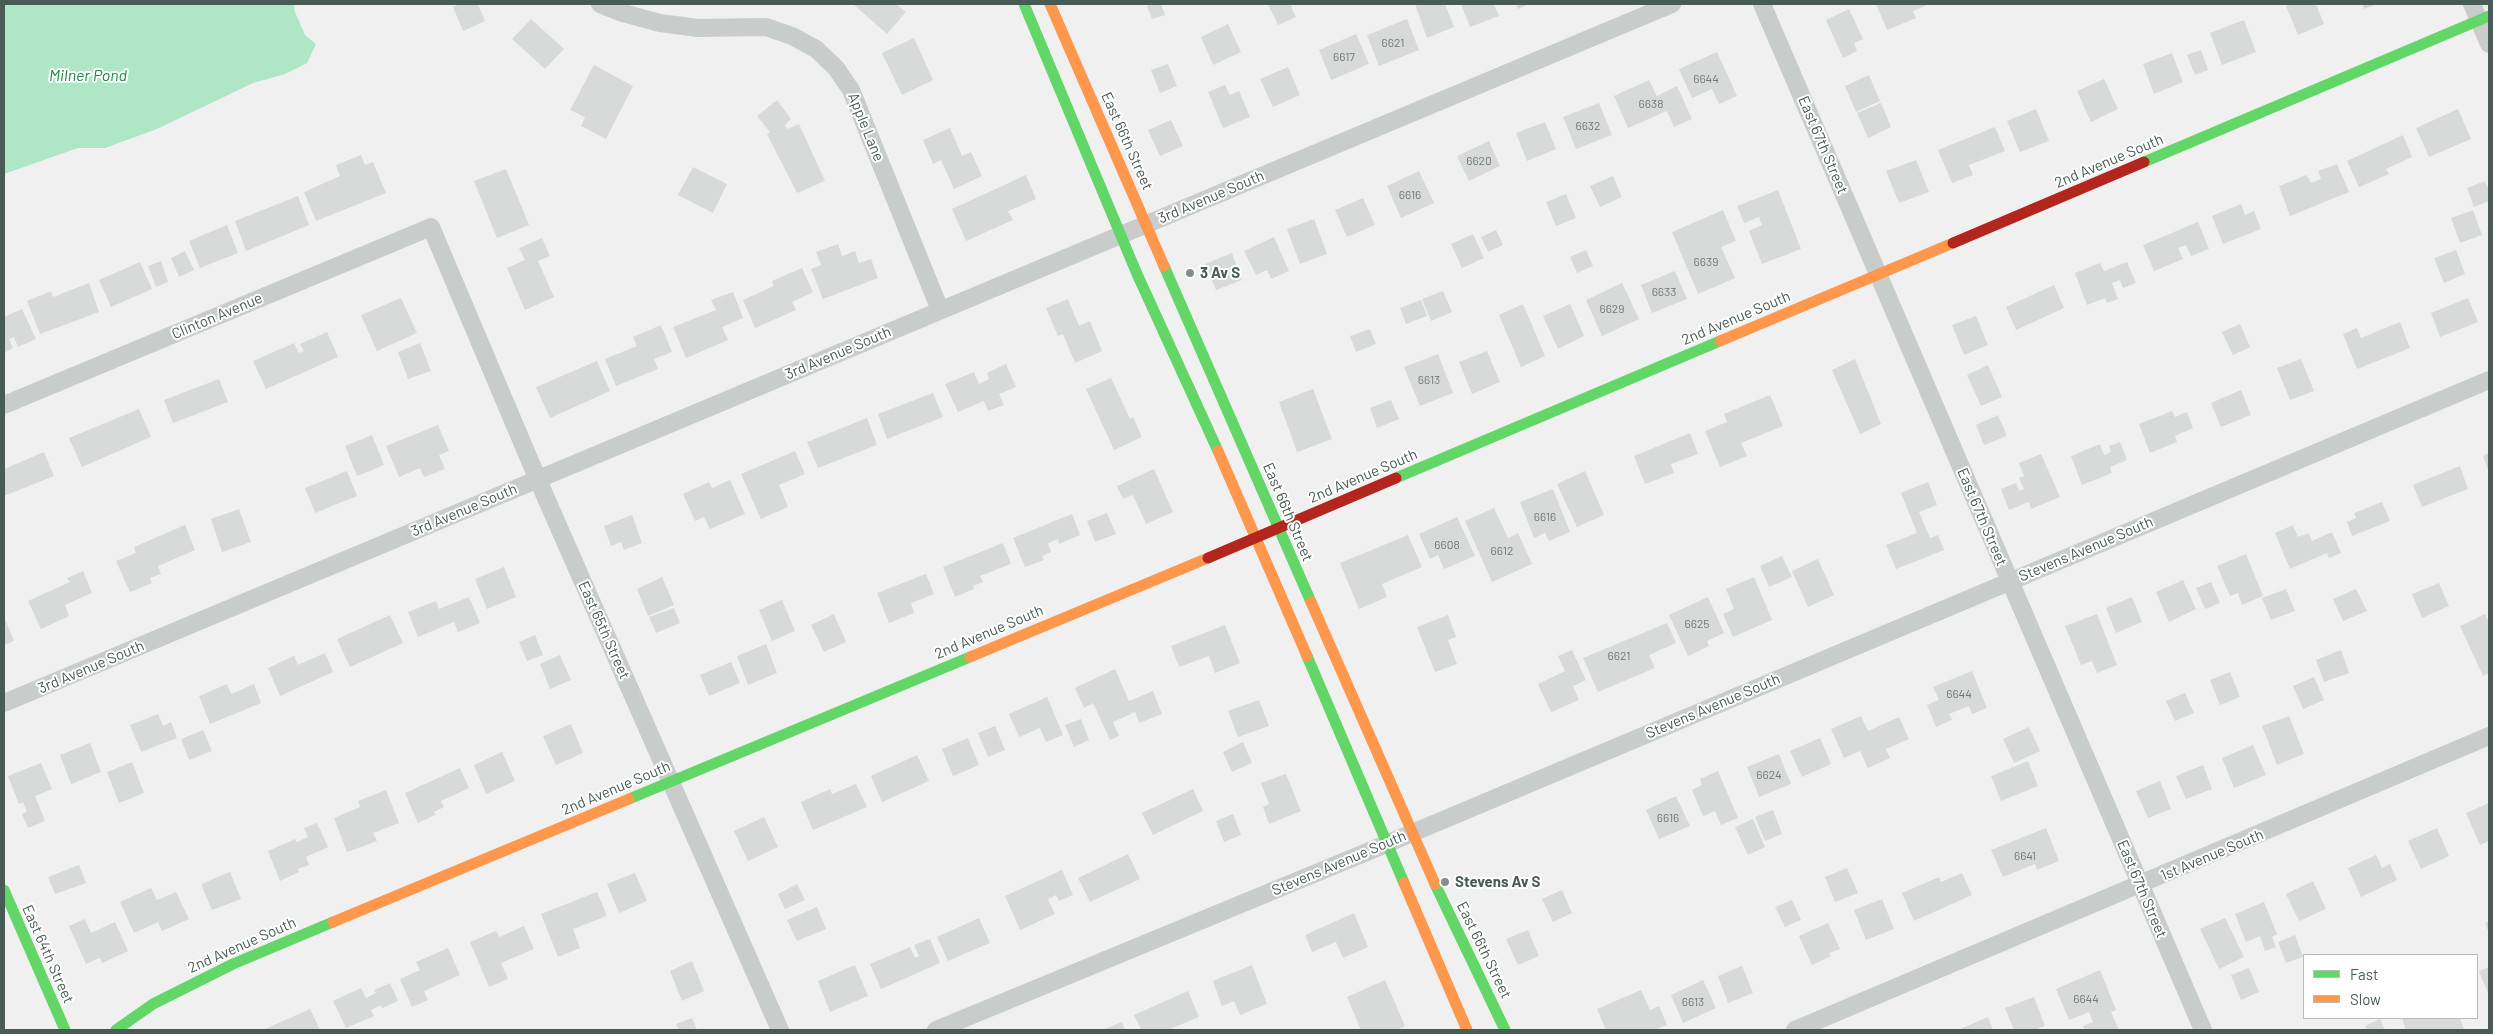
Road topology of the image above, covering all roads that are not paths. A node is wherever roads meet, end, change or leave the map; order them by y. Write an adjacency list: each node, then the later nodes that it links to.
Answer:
1 (600, 4): 13 (street, Apple Lane)
2 (1024, 4): 11 (street)
3 (1050, 4): 9 (street, East 66th Street)
4 (1672, 4): 9 (street, 3rd Avenue South)
5 (1762, 4): 12 (street, East 67th Street)
6 (2472, 4): 7 (street)
7 (2484, 18): 8 (street); 12 (street, 2nd Avenue South)
8 (2489, 44)
9 (1147, 224): 11 (street, 3rd Avenue South); 17 (street, East 66th Street)
10 (431, 227): 15 (street, Clinton Avenue); 16 (street, East 65th Street)
11 (1121, 235): 13 (street, 3rd Avenue South); 18 (street)
12 (1878, 275): 17 (street, 2nd Avenue South); 19 (street, East 67th Street)
13 (940, 310): 16 (street, 3rd Avenue South)
14 (2489, 380): 19 (street, Stevens Avenue South)
15 (4, 405)
16 (538, 480): 20 (street, 3rd Avenue South); 22 (street, East 65th Street)
17 (1279, 528): 18 (street, 2nd Avenue South); 23 (street, East 66th Street)
18 (1255, 537): 22 (street, 2nd Avenue South); 24 (street)
19 (2010, 581): 23 (street, Stevens Avenue South); 25 (street, East 67th Street)
20 (4, 703)
21 (2489, 736): 25 (street, 1st Avenue South)
22 (670, 781): 28 (street, 2nd Avenue South); 29 (street, East 65th Street)
23 (1411, 832): 24 (street, Stevens Avenue South); 32 (street, East 66th Street)
24 (1386, 844): 30 (street, Stevens Avenue South); 31 (street)
25 (2140, 885): 33 (street, 1st Avenue South); 34 (street, East 67th Street)
26 (4, 890): 27 (street, East 64th Street)
27 (65, 1030)
28 (116, 1030)
29 (780, 1030)
30 (936, 1030)
31 (1467, 1030)
32 (1505, 1030)
33 (1795, 1030)
34 (2203, 1030)

